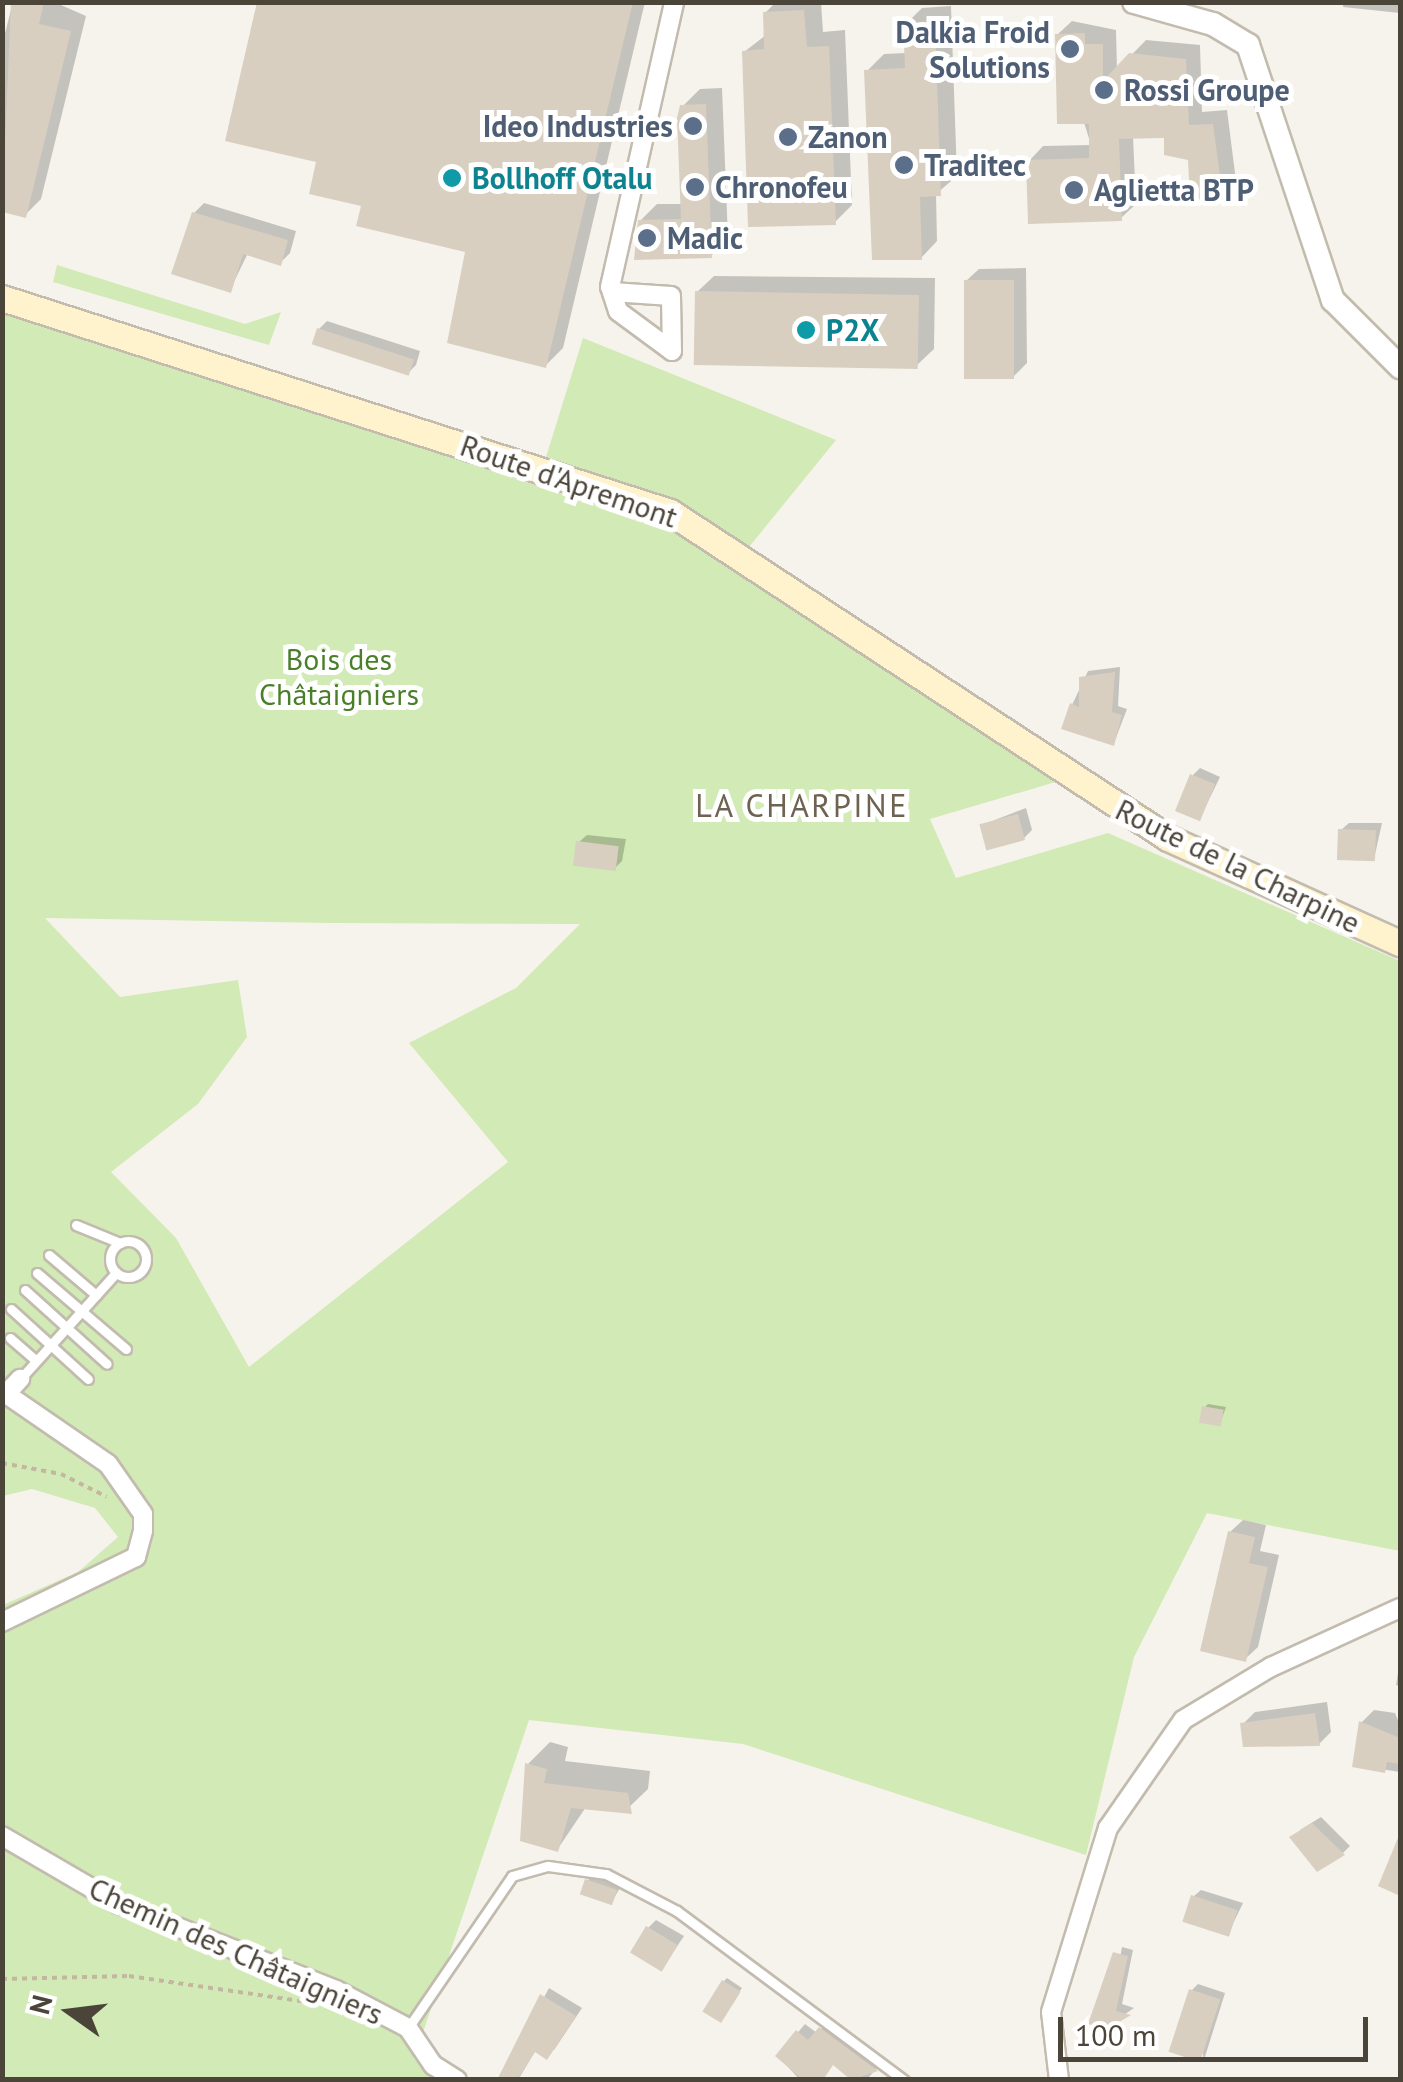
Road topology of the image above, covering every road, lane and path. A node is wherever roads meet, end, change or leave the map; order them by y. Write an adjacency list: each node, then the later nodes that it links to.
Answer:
1 (674, 2): 3 (street)
2 (1134, 2): 5 (street)
3 (612, 292)
4 (2, 298): 6 (main road, Route d'Apremont)
5 (1400, 367)
6 (1078, 783): 7 (main road, Route de la Charpine)
7 (1400, 943)
8 (76, 1225): 9 (lane)
9 (120, 1243): 12 (lane); 12 (lane)
10 (49, 1255): 14 (lane)
11 (37, 1272): 16 (lane)
12 (116, 1273): 14 (lane)
13 (25, 1290): 17 (lane)
14 (96, 1296): 16 (lane)
15 (11, 1309): 19 (lane)
16 (82, 1311): 17 (lane); 20 (lane)
17 (66, 1327): 19 (lane); 22 (lane)
18 (10, 1338): 21 (lane)
19 (50, 1344): 21 (lane); 24 (lane)
20 (126, 1349)
21 (34, 1360): 23 (lane)
22 (108, 1364)
23 (20, 1379): 28 (street)
24 (88, 1379)
25 (2, 1463): 26 (path)
26 (110, 1498)
27 (1400, 1608): 35 (street)
28 (2, 1622)
29 (2, 1836): 32 (street, Chemin des Châtaigniers)
30 (2, 1979): 31 (path)
31 (318, 2003)
32 (408, 2028): 33 (street, Chemin des Châtaigniers); 34 (lane)
33 (457, 2080)
34 (904, 2080)
35 (1059, 2080)

